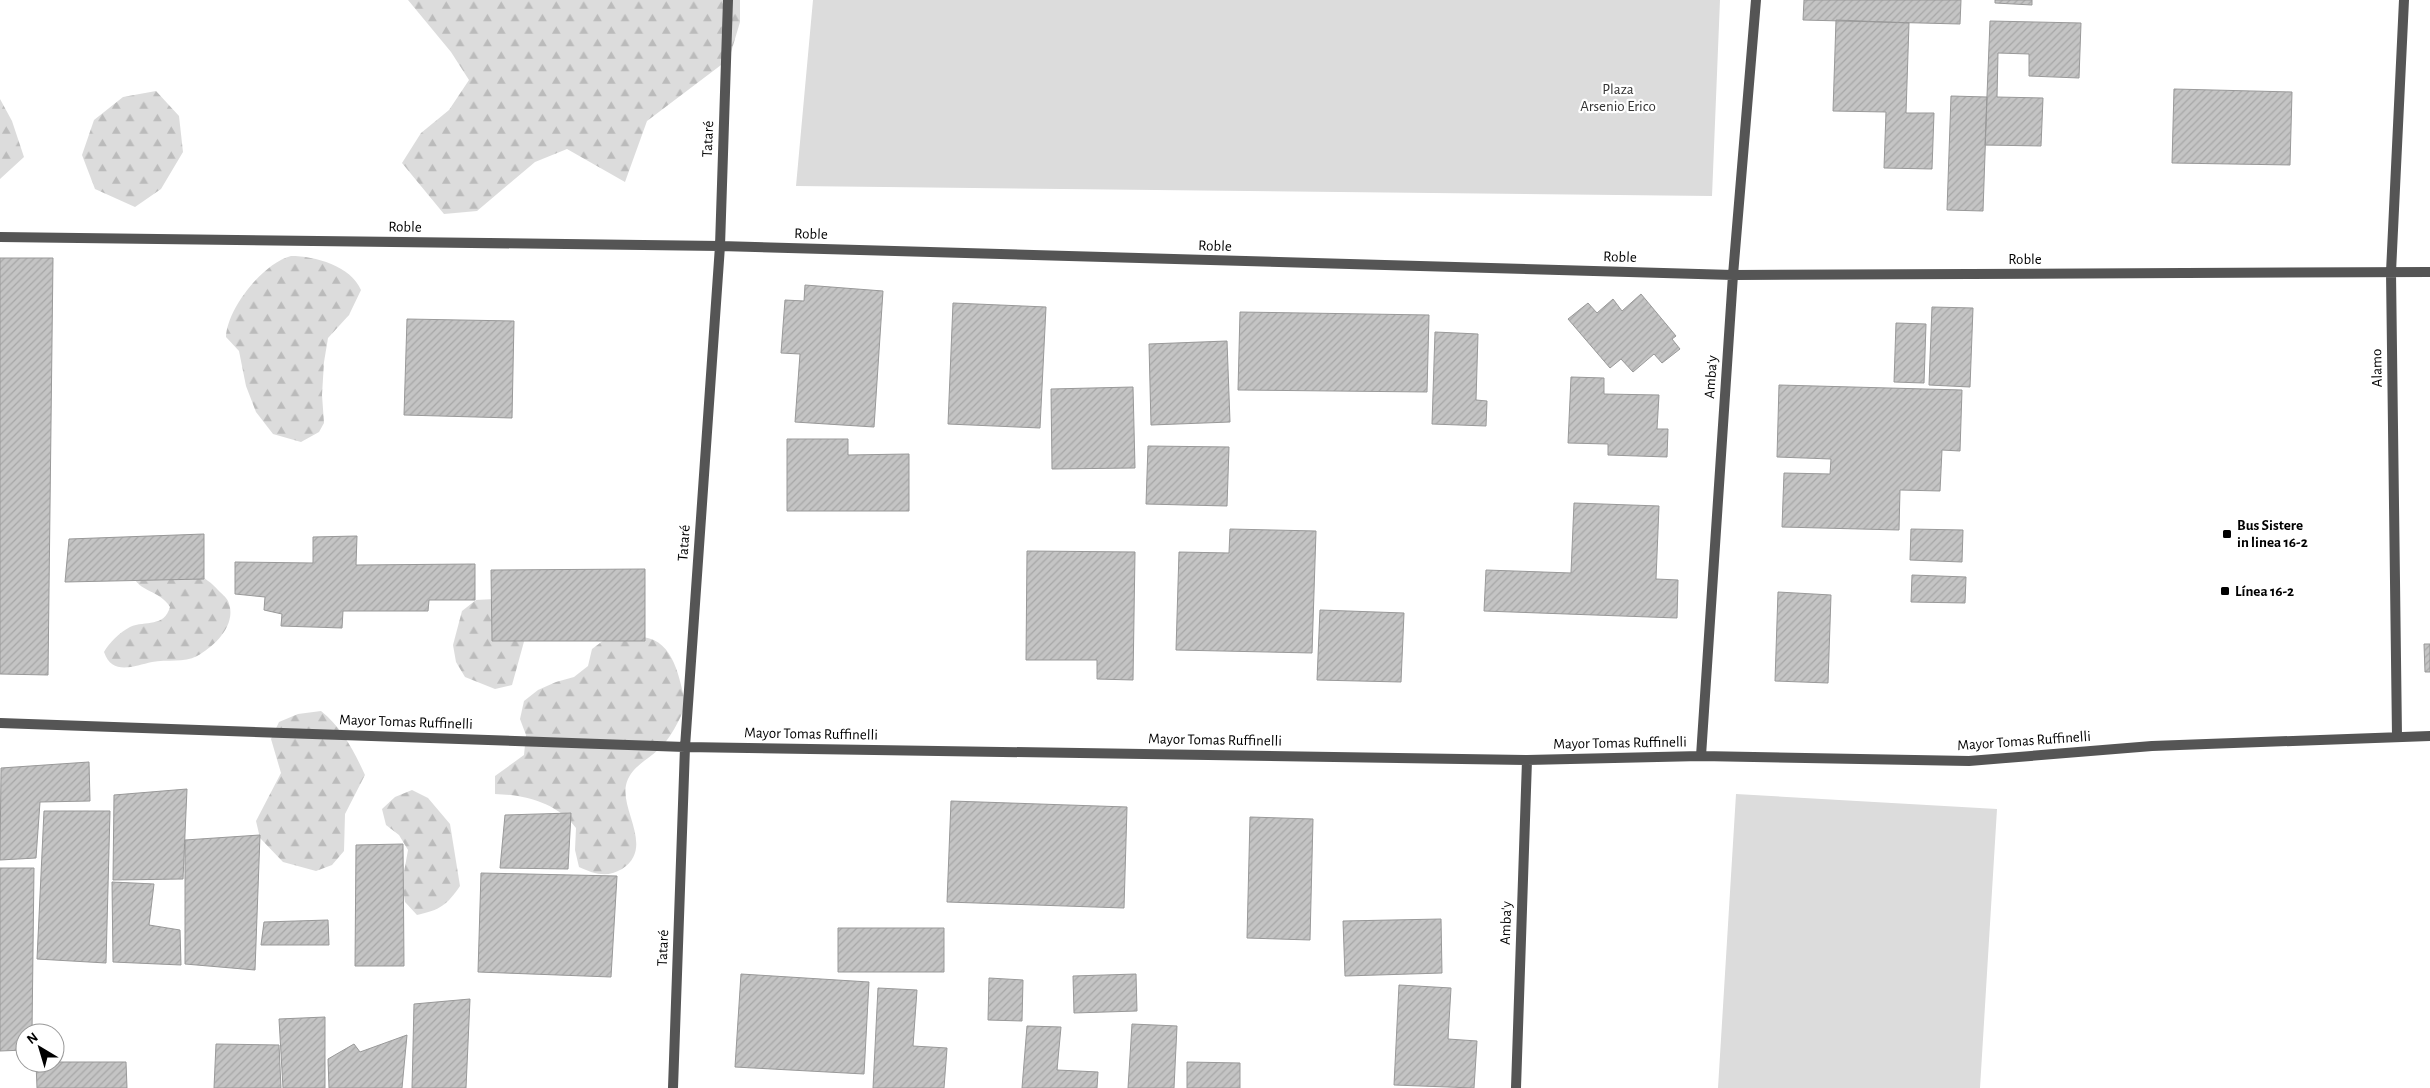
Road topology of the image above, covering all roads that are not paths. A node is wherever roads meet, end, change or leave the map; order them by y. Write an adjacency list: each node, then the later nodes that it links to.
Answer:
1 (728, 0): 5 (street, Tataré)
2 (1756, 0): 8 (street, Amba'y)
3 (2404, 0): 6 (street, Alamo)
4 (0, 237): 5 (street, Roble)
5 (720, 246): 8 (street, Roble); 12 (street, Tataré)
6 (2391, 272): 7 (street, Roble); 8 (street, Roble); 10 (street, Alamo)
7 (2430, 272)
8 (1733, 275): 13 (street, Amba'y)
9 (0, 723): 12 (street, Mayor Tomas Ruffinelli)
10 (2397, 736): 11 (street, Mayor Tomas Ruffinelli); 13 (street, Mayor Tomas Ruffinelli)
11 (2430, 736)
12 (686, 747): 14 (street, Mayor Tomas Ruffinelli); 15 (street, Tataré)
13 (1701, 756): 14 (street, Mayor Tomas Ruffinelli)
14 (1527, 760): 16 (street, Amba'y)
15 (674, 1088)
16 (1516, 1088)

